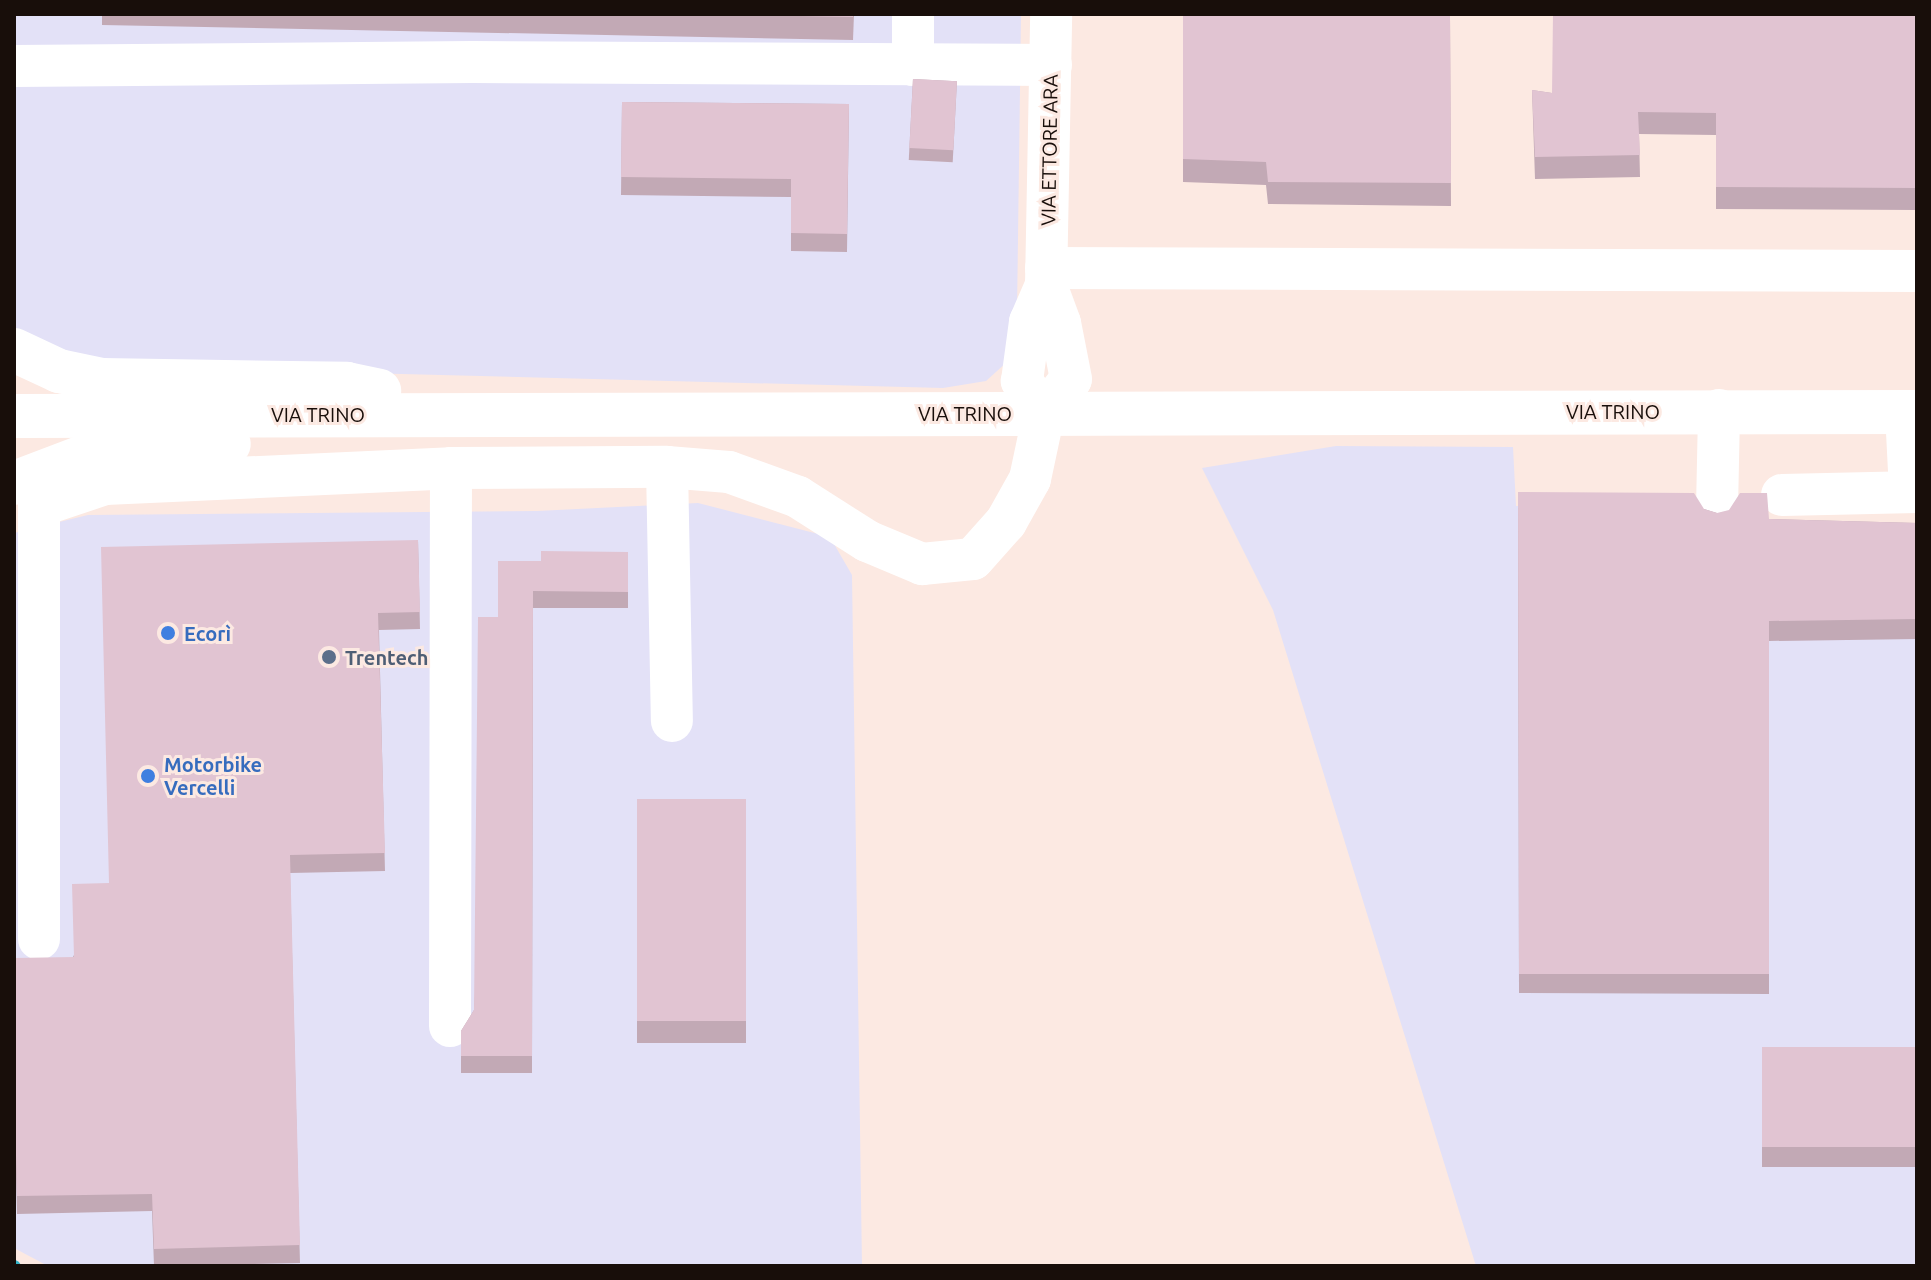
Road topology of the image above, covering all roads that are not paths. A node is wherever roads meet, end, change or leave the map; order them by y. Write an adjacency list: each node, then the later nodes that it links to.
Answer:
1 (913, 14): 3 (street)
2 (1051, 14): 4 (street, VIA ETTORE ARA)
3 (913, 65): 4 (street); 5 (street)
4 (1051, 65): 7 (street, VIA ETTORE ARA)
5 (14, 66)
6 (1917, 271): 7 (street)
7 (1046, 277): 12 (street, VIA ETTORE ARA)
8 (14, 350): 11 (main road)
9 (1719, 410): 10 (main road, VIA TRINO); 12 (main road, VIA TRINO); 19 (street)
10 (1912, 412): 16 (street)
11 (475, 413): 12 (main road, VIA TRINO); 13 (main road, VIA TRINO); 17 (main road)
12 (1044, 413): 14 (street)
13 (14, 416)
14 (667, 467): 15 (street); 21 (street)
15 (451, 468): 17 (street); 23 (street)
16 (1914, 492): 18 (street)
17 (26, 495): 20 (street)
18 (1782, 495)
19 (1717, 509)
20 (27, 603): 22 (street)
21 (672, 721)
22 (39, 939)
23 (450, 1026)

